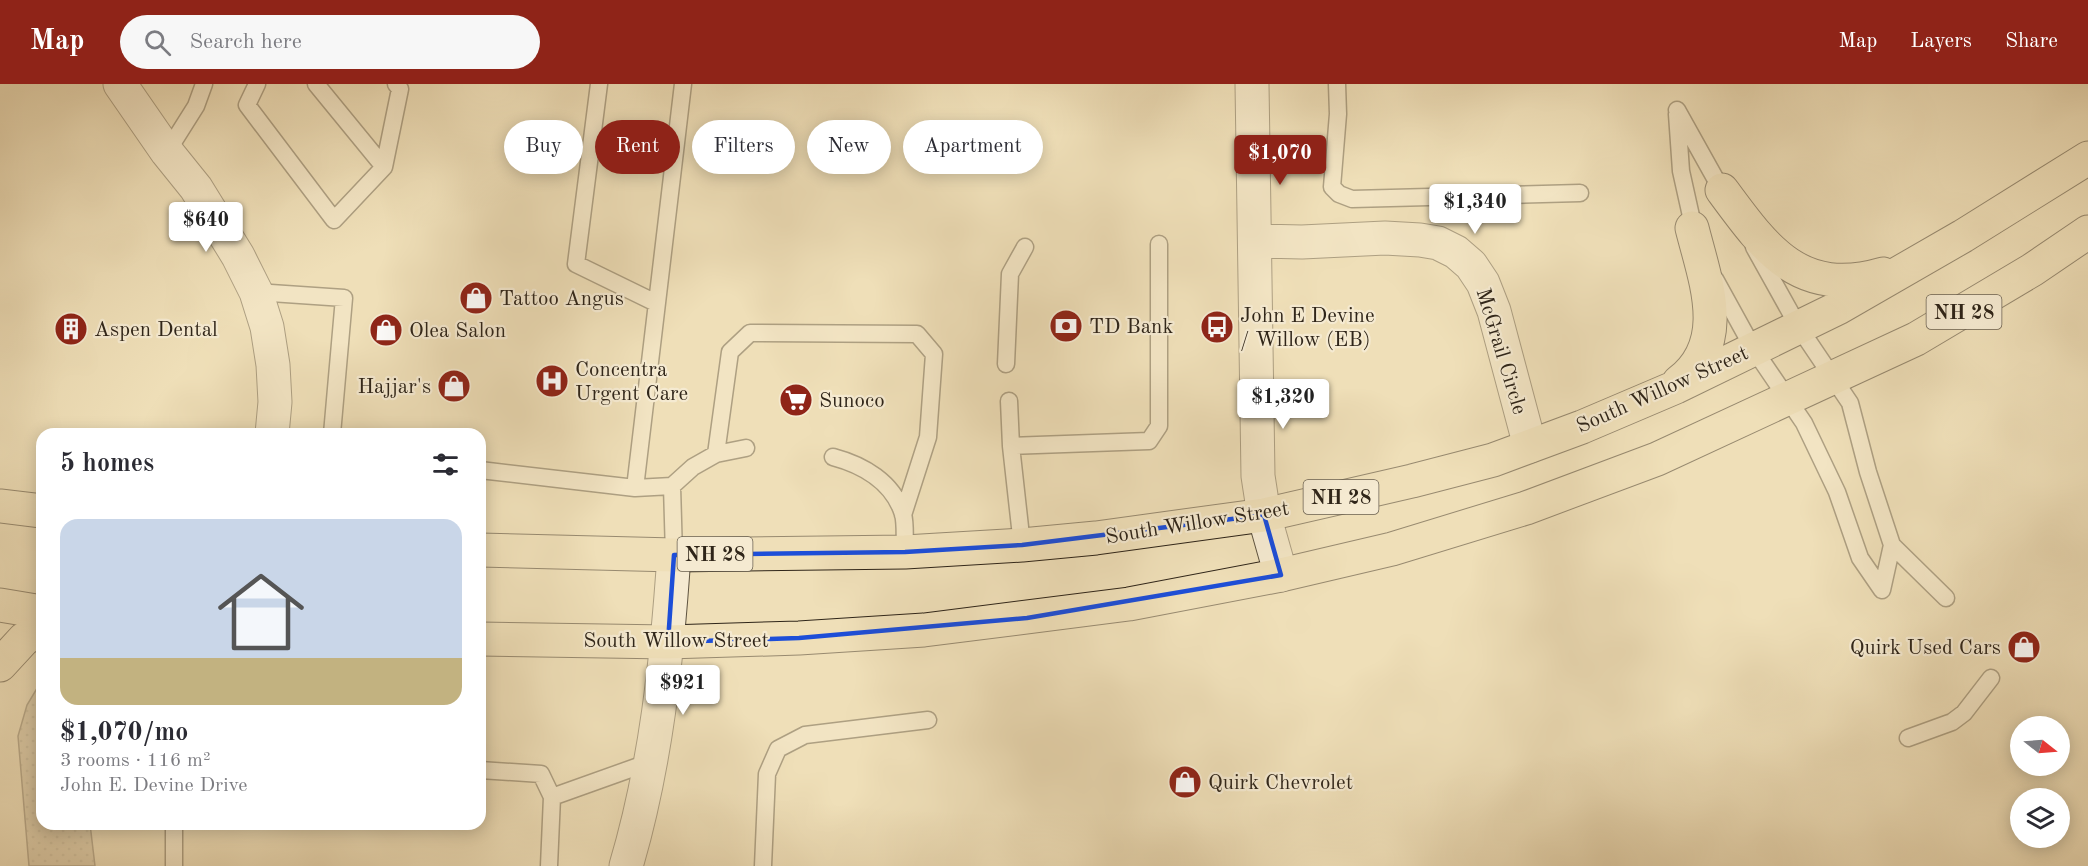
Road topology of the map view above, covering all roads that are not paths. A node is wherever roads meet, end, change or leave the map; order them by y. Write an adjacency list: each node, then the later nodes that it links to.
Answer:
1 (120, 84): 10 (street)
2 (204, 84): 10 (lane)
3 (257, 84): 12 (lane)
4 (316, 84): 12 (lane)
5 (396, 84): 12 (lane)
6 (599, 84): 22 (lane)
7 (682, 84): 22 (lane)
8 (1252, 84): 17 (street)
9 (1337, 84): 14 (lane)
10 (167, 152): 21 (street)
11 (2088, 158): 20 (main road, South Willow Street / NH 28)
12 (384, 167)
13 (1722, 190): 15 (lane); 20 (main road); 23 (lane)
14 (1580, 193)
15 (1692, 228): 24 (lane); 27 (main road)
16 (2088, 232): 26 (main road, South Willow Street / NH 28)
17 (1256, 241): 33 (street, McGrail Circle); 43 (street)
18 (1159, 244): 32 (lane)
19 (1025, 248): 25 (lane)
20 (1911, 266): 23 (main road, South Willow Street / NH 28)
21 (256, 292): 30 (street); 31 (lane)
22 (656, 303): 39 (lane)
23 (1798, 327): 24 (main road, South Willow Street / NH 28); 26 (lane)
24 (1754, 348): 27 (main road, South Willow Street / NH 28); 28 (lane)
25 (1006, 364)
26 (1832, 378): 28 (main road, South Willow Street / NH 28); 45 (lane)
27 (1666, 392): 33 (main road, South Willow Street / NH 28)
28 (1787, 397): 45 (lane); 49 (main road, South Willow Street / NH 28)
29 (1009, 401): 32 (lane)
30 (273, 428)
31 (333, 428)
32 (1011, 446): 44 (lane)
33 (1530, 446): 43 (main road, South Willow Street / NH 28)
34 (746, 448): 35 (lane)
35 (716, 454): 38 (lane); 42 (lane)
36 (833, 457): 42 (lane)
37 (486, 471): 39 (lane)
38 (672, 486): 39 (lane); 48 (lane)
39 (635, 488)
40 (0, 506): 41 (main road)
41 (36, 510)
42 (903, 514): 47 (lane)
43 (1264, 515): 44 (main road, South Willow Street / NH 28); 49 (street)
44 (1022, 545): 47 (main road, South Willow Street / NH 28)
45 (1892, 545): 50 (lane)
46 (486, 550): 48 (main road, South Willow Street / NH 28)
47 (904, 552): 48 (main road, South Willow Street / NH 28)
48 (674, 555): 55 (street)
49 (1281, 575): 55 (main road, South Willow Street / NH 28)
50 (1946, 598)
51 (0, 605): 52 (main road)
52 (36, 611)
53 (36, 632): 56 (main road)
54 (486, 639): 55 (main road, South Willow Street / NH 28)
55 (668, 642): 60 (street)
56 (0, 665)
57 (1991, 678): 59 (lane)
58 (928, 720): 67 (lane)
59 (1908, 738)
60 (650, 762): 62 (lane); 66 (street)
61 (486, 770): 62 (lane)
62 (552, 796): 65 (lane)
63 (174, 830): 64 (lane)
64 (174, 866)
65 (549, 866)
66 (626, 866)
67 (763, 866)

